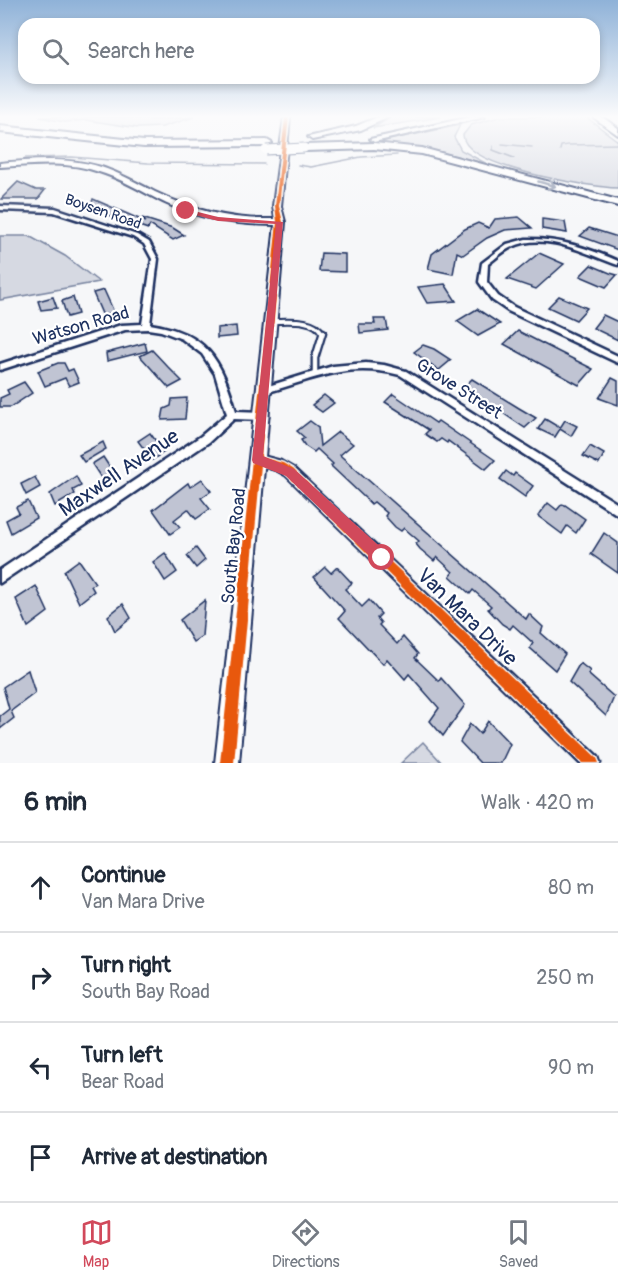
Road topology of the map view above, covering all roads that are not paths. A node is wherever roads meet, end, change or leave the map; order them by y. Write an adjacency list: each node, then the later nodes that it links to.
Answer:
1 (283, 153): 9 (street, South Bay Road)
2 (290, 153): 9 (street, South Bay Road)
3 (428, 153): 7 (highway, one-way to 7)
4 (0, 165): 6 (street)
5 (0, 172): 6 (street)
6 (117, 178): 9 (street)
7 (618, 203)
8 (0, 208): 12 (street, Boysen Road)
9 (280, 219): 11 (street, South Bay Road)
10 (618, 262): 13 (street)
11 (271, 321): 15 (lane); 16 (street, South Bay Road)
12 (146, 326): 14 (street, Watson Road); 17 (street, Watson Road)
13 (618, 360)
14 (0, 368)
15 (315, 375): 16 (street, Grove Street); 20 (street, Grove Street)
16 (265, 390): 18 (street, South Bay Road)
17 (232, 415): 18 (street); 21 (street, Maxwell Avenue)
18 (262, 416): 19 (street, South Bay Road)
19 (257, 460): 22 (street, South Bay Road); 23 (street, Van Mara Drive)
20 (618, 510)
21 (0, 577)
22 (227, 763)
23 (591, 763)

